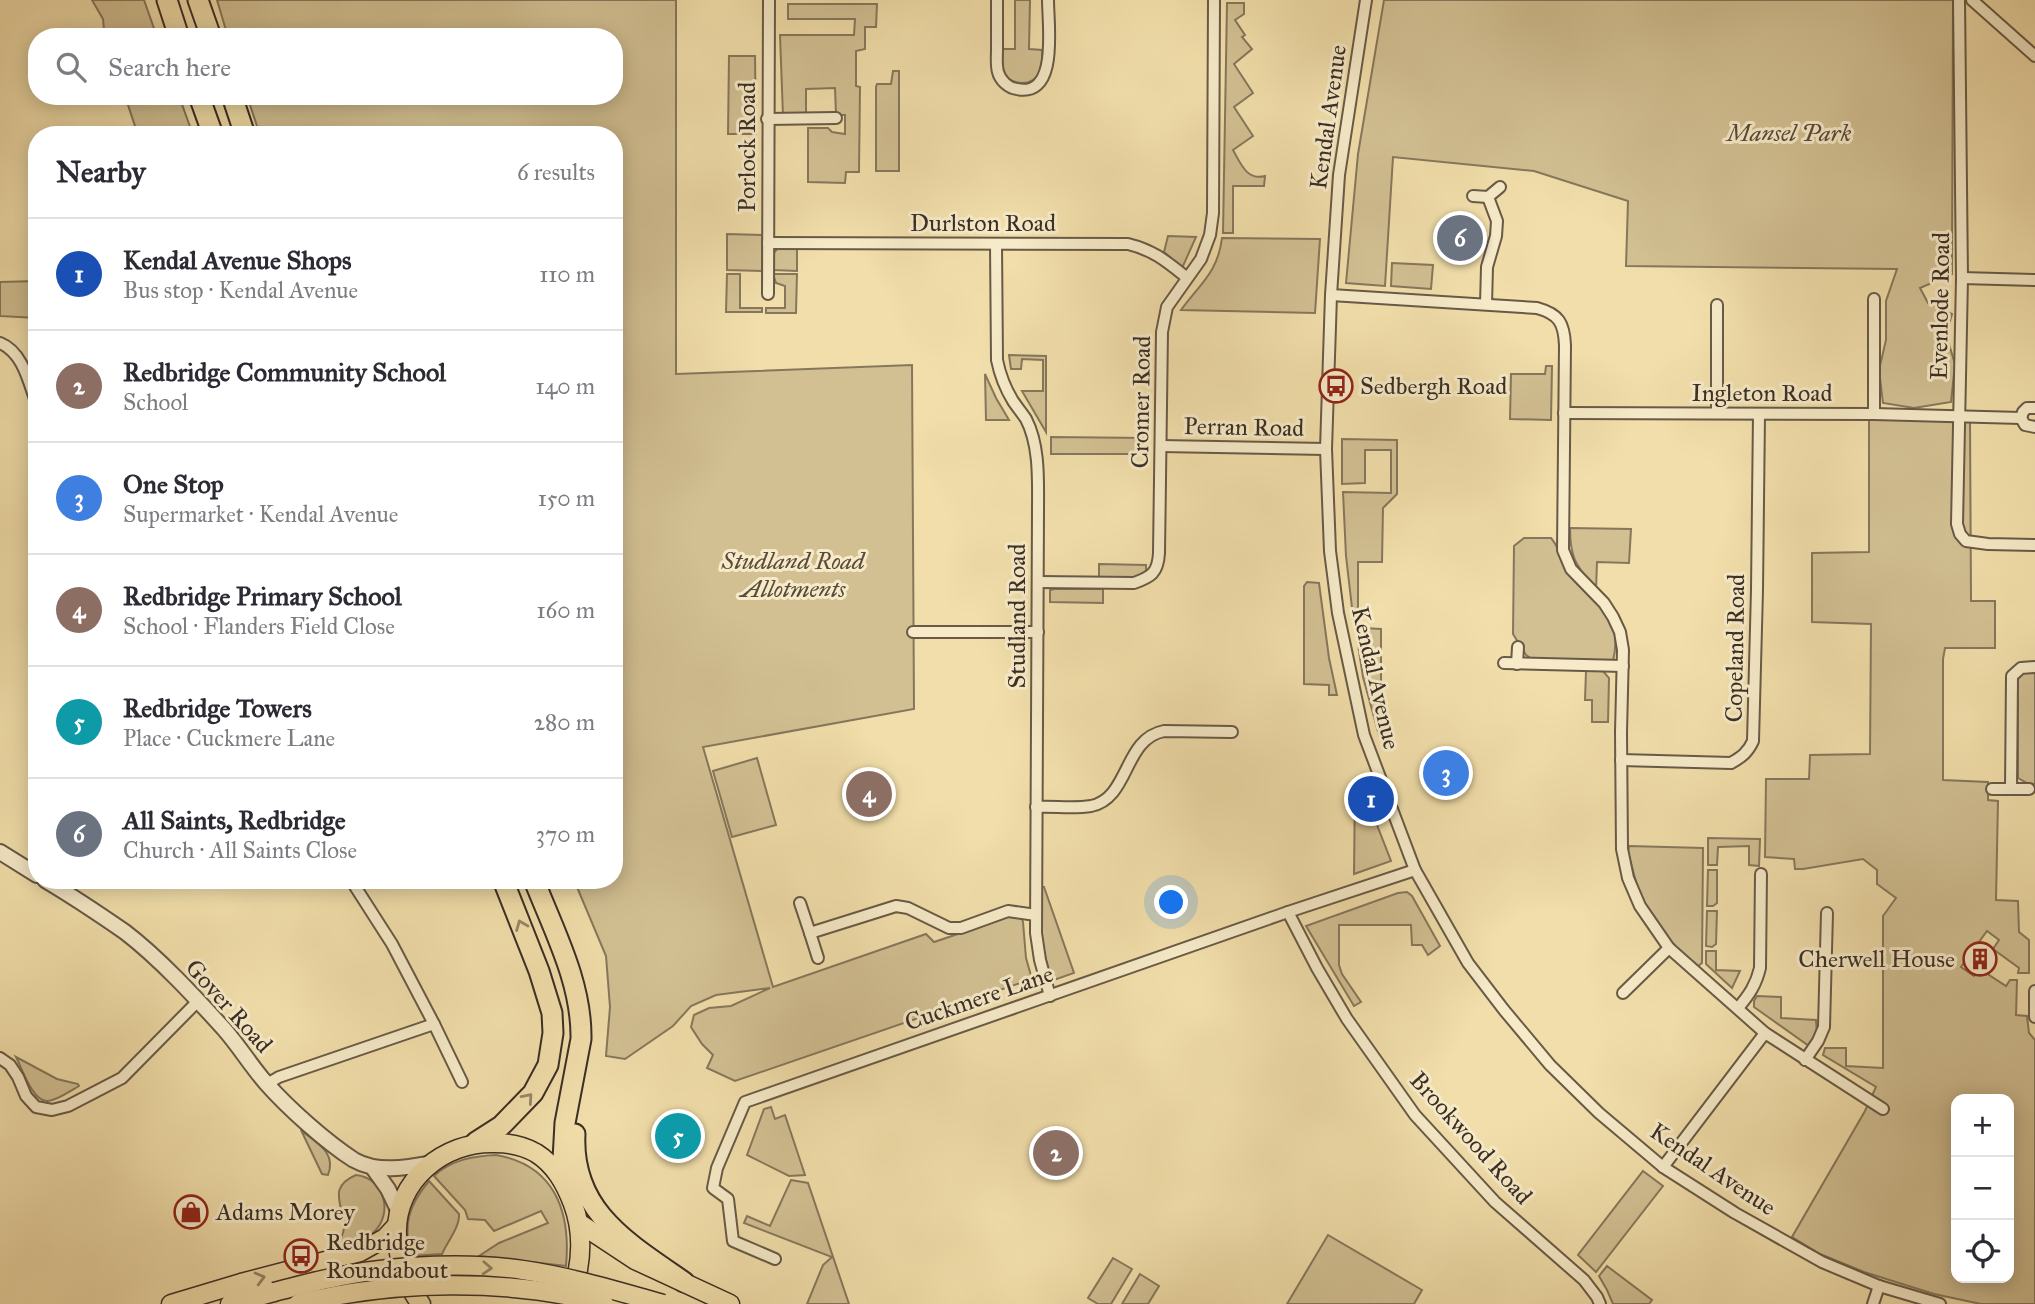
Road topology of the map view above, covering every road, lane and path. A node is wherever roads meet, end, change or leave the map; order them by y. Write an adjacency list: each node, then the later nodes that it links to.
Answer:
1 (167, 0): 10 (highway)
2 (198, 0): 11 (highway)
3 (769, 0): 16 (street, Porlock Road)
4 (997, 0): 5 (street)
5 (1048, 0)
6 (1214, 0): 24 (street, Cromer Road)
7 (1366, 0): 28 (street, Kendal Avenue)
8 (1959, 0): 25 (street, Evenlode Road)
9 (1972, 0): 12 (street)
10 (176, 28)
11 (208, 28)
12 (2035, 56)
13 (203, 105): 17 (highway)
14 (235, 105): 18 (highway)
15 (825, 105): 16 (street)
16 (768, 119): 22 (street, Porlock Road)
17 (210, 126)
18 (242, 126)
19 (1500, 187): 21 (street)
20 (1473, 196): 21 (street)
21 (1488, 197): 30 (street)
22 (768, 243): 23 (street, Durlston Road); 27 (street, Porlock Road)
23 (996, 244): 24 (street, Durlston Road); 45 (street, Studland Road)
24 (1186, 278): 42 (street, Cromer Road)
25 (1962, 278): 26 (street); 39 (street, Evenlode Road)
26 (2035, 280)
27 (768, 293)
28 (1331, 295): 30 (street); 43 (street, Kendal Avenue)
29 (1874, 299): 38 (street)
30 (1486, 304): 35 (street)
31 (1717, 305): 36 (street)
32 (0, 343): 33 (street)
33 (28, 382)
34 (2035, 408): 40 (street)
35 (1564, 413): 36 (street, Ingleton Road); 51 (street)
36 (1717, 413): 37 (street, Ingleton Road)
37 (1759, 414): 38 (street, Ingleton Road); 54 (street, Copeland Road)
38 (1874, 414): 39 (street, Ingleton Road)
39 (1959, 416): 40 (street, Ingleton Road); 44 (street, Evenlode Road)
40 (2021, 418): 41 (street)
41 (2035, 427)
42 (1161, 446): 43 (street, Perran Road); 45 (street, Cromer Road)
43 (1326, 449): 61 (street, Kendal Avenue)
44 (2035, 545)
45 (1038, 582): 47 (street, Studland Road)
46 (913, 632): 47 (street)
47 (1038, 632): 58 (street, Studland Road)
48 (1518, 647): 50 (street)
49 (1504, 663): 50 (street)
50 (1517, 664): 51 (street)
51 (1623, 666): 54 (street)
52 (2035, 667): 56 (street)
53 (1232, 732): 58 (street)
54 (1621, 761): 72 (street)
55 (1992, 789): 56 (street)
56 (2011, 789): 57 (street)
57 (2029, 789)
58 (1036, 807): 70 (street, Studland Road)
59 (0, 852): 60 (street)
60 (28, 869)
61 (1415, 870): 68 (street, Cuckmere Lane); 90 (street, Kendal Avenue)
62 (1761, 874): 78 (street)
63 (60, 889): 77 (street, Gover Road)
64 (357, 889): 80 (street)
65 (507, 889): 88 (highway, one-way to 65)
66 (537, 889): 82 (highway)
67 (800, 903): 71 (street)
68 (1288, 912): 76 (street, Cuckmere Lane); 106 (street, Brookwood Road)
69 (1827, 913): 84 (street)
70 (1036, 915): 71 (street); 76 (street, Studland Road)
71 (810, 933): 73 (street)
72 (1669, 948): 75 (street); 78 (street)
73 (818, 958)
74 (2035, 992): 79 (street)
75 (1623, 993)
76 (1050, 996): 95 (street, Cuckmere Lane)
77 (198, 1001): 83 (street); 86 (street, Gover Road)
78 (1738, 1008): 81 (street)
79 (2035, 1017)
80 (434, 1024): 85 (street); 86 (street)
81 (1765, 1033): 84 (street); 90 (street)
82 (581, 1039): 92 (highway); 96 (highway)
83 (0, 1058)
84 (1805, 1060): 87 (street)
85 (462, 1082)
86 (267, 1084): 91 (street, Gover Road)
87 (1883, 1109)
88 (476, 1142): 89 (main road); 92 (main road)
89 (432, 1163): 91 (street); 93 (main road)
90 (1663, 1167): 97 (street, Kendal Avenue)
91 (373, 1168): 93 (street, Gover Road)
92 (562, 1178): 94 (main road)
93 (398, 1219): 98 (main road, one-way to 93); 101 (main road)
94 (579, 1223): 96 (main road); 102 (main road)
95 (775, 1259)
96 (684, 1282): 105 (main road)
97 (1879, 1286): 107 (street); 108 (street, Kendal Avenue)
98 (171, 1304)
99 (230, 1304): 104 (main road, one-way to 104, bridge)
100 (298, 1304): 103 (main road, bridge)
101 (421, 1304)
102 (568, 1304)
103 (604, 1304)
104 (663, 1304)
105 (730, 1304)
106 (1600, 1304)
107 (1873, 1304)
108 (1940, 1304)

